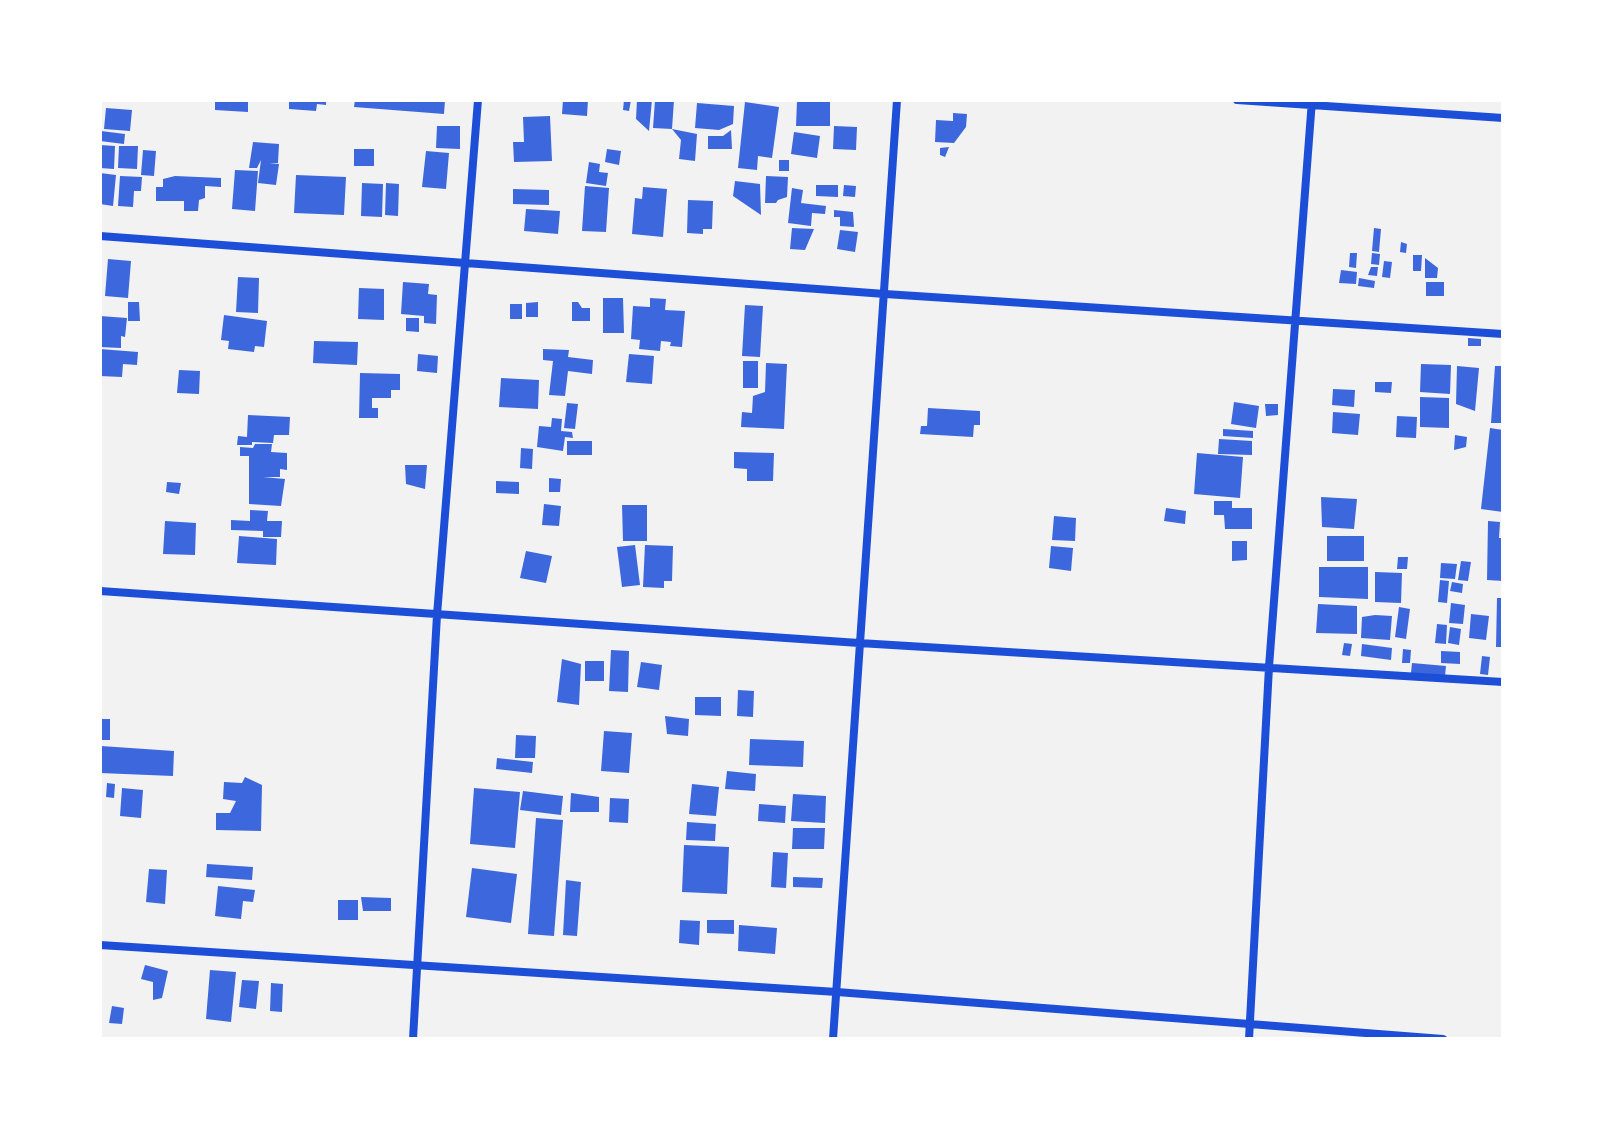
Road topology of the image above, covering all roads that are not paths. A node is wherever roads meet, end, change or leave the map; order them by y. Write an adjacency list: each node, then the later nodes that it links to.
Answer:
1 (478, 100): 7 (street)
2 (897, 100): 8 (street)
3 (1237, 100): 4 (street)
4 (1312, 102): 5 (street); 9 (street)
5 (1503, 118)
6 (100, 236): 7 (street)
7 (465, 262): 8 (street); 12 (street)
8 (885, 294): 9 (street); 13 (street)
9 (1297, 319): 10 (street); 14 (street)
10 (1503, 334)
11 (100, 591): 12 (street)
12 (437, 615): 13 (street); 17 (street)
13 (859, 643): 14 (street); 18 (street)
14 (1269, 667): 15 (street); 19 (street)
15 (1503, 682)
16 (100, 945): 17 (street)
17 (418, 965): 18 (street); 20 (street)
18 (837, 992): 19 (street); 21 (street)
19 (1250, 1022): 22 (street); 23 (street)
20 (413, 1039)
21 (833, 1039)
22 (1249, 1039)
23 (1443, 1039)

